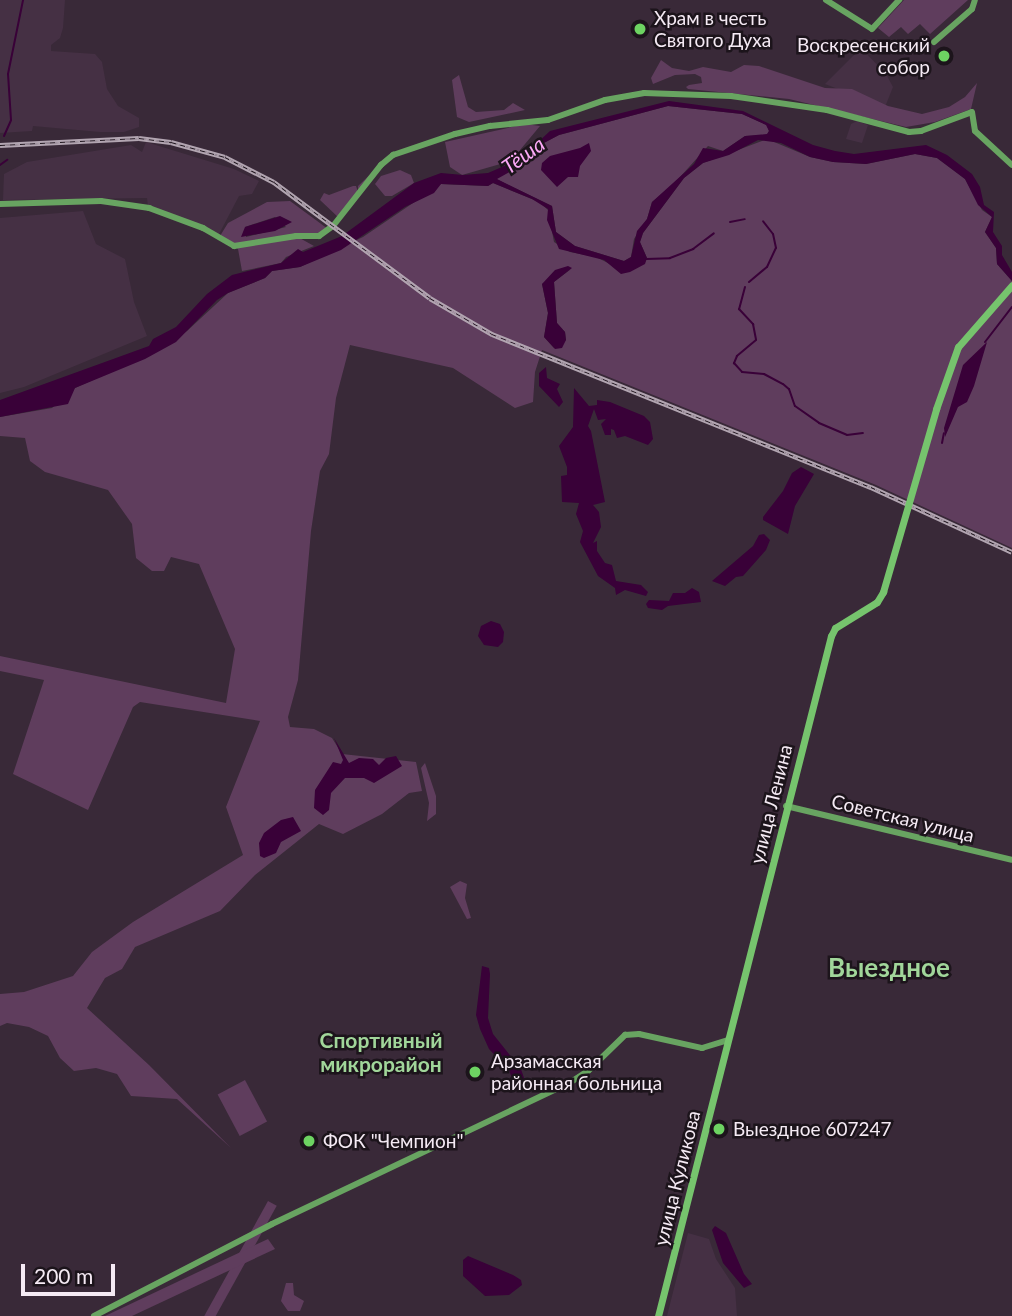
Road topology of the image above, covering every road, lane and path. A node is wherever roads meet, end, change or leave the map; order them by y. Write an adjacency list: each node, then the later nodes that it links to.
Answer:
1 (826, 0): 2 (street)
2 (899, 0)
3 (975, 0): 4 (street)
4 (934, 42)
5 (1012, 165): 6 (street)
6 (0, 204)
7 (1012, 285): 8 (main road, улица Ленина, bridge)
8 (786, 806): 9 (street, Советская улица); 10 (main road, улица Ленина)
9 (1012, 860)
10 (727, 1044): 11 (street); 12 (main road, улица Куликова)
11 (94, 1316)
12 (658, 1316)

